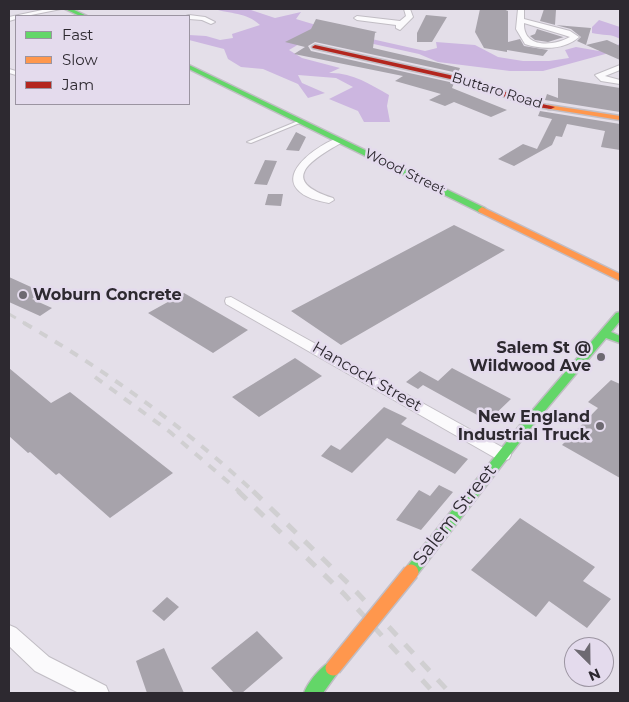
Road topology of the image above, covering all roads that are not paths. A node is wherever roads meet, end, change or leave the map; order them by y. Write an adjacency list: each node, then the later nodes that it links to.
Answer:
1 (58, 9): 5 (street)
2 (68, 9): 6 (street)
3 (407, 9): 8 (street)
4 (521, 9): 9 (street)
5 (19, 15)
6 (82, 15)
7 (190, 17): 10 (street)
8 (357, 18)
9 (521, 20): 9 (street)
10 (211, 22)
11 (315, 47): 15 (street, Buttaro Road)
12 (190, 67): 16 (street, Wood Street)
13 (620, 67): 14 (street)
14 (620, 82)
15 (620, 118)
16 (300, 122): 17 (street, Wood Street); 18 (lane)
17 (338, 141): 19 (street); 20 (street, Wood Street)
18 (249, 142)
19 (329, 200)
20 (620, 278)
21 (231, 301): 25 (street, Hancock Street)
22 (620, 315): 23 (street, Salem Street)
23 (604, 333): 24 (street); 25 (street, Salem Street)
24 (620, 340)
25 (503, 455): 28 (street, Salem Street, bridge)
26 (9, 634): 27 (street)
27 (99, 693)
28 (312, 693)

